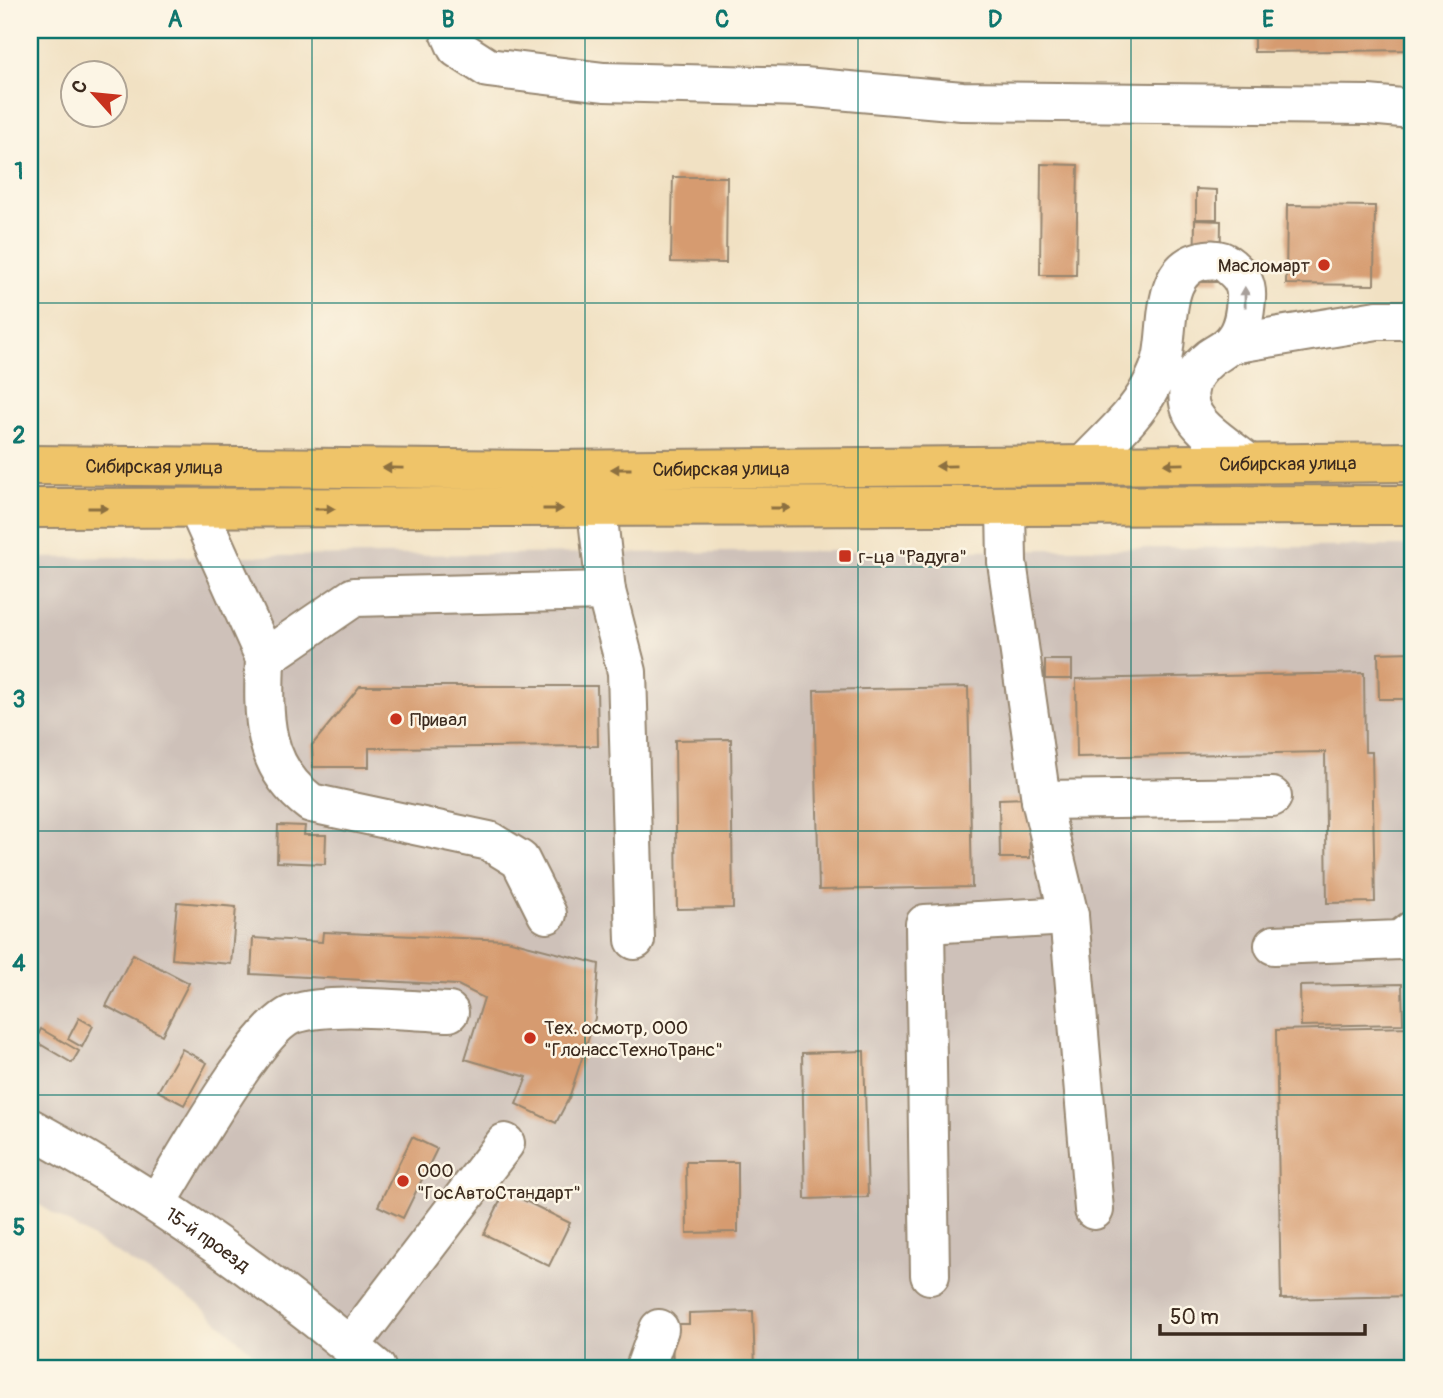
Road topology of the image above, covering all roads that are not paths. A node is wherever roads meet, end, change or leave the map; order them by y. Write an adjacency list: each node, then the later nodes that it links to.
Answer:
1 (449, 30): 2 (street)
2 (1413, 108)
3 (1413, 320): 4 (street)
4 (1231, 344): 5 (street); 5 (street, one-way to 5)
5 (1176, 374): 7 (street); 10 (street)
6 (1413, 462): 8 (main road, Сибирская улица)
7 (1248, 463): 8 (main road, Сибирская улица); 10 (main road, Сибирская улица, one-way to 10)
8 (1307, 463): 12 (main road)
9 (30, 465): 10 (main road, Сибирская улица, one-way to 9)
10 (1084, 465)
11 (1413, 505): 12 (main road, Сибирская улица)
12 (1308, 507): 14 (main road, Сибирская улица)
13 (30, 508): 15 (main road, Сибирская улица, one-way to 15)
14 (1006, 508): 16 (main road, Сибирская улица, one-way to 14); 20 (street)
15 (198, 509): 16 (main road, Сибирская улица, one-way to 16); 18 (street)
16 (597, 509): 17 (street)
17 (606, 591): 18 (street); 24 (street)
18 (265, 658): 21 (street)
19 (1272, 797): 20 (street)
20 (1041, 800): 22 (street)
21 (547, 914)
22 (1069, 916): 30 (street); 31 (street)
23 (1413, 930): 25 (street)
24 (635, 940)
25 (1274, 946)
26 (449, 1013): 29 (street)
27 (30, 1128): 29 (street, 15-й проезд)
28 (505, 1143): 33 (street)
29 (157, 1203): 33 (street, 15-й проезд)
30 (1094, 1210)
31 (930, 1275)
32 (659, 1329): 34 (street)
33 (363, 1357)
34 (645, 1368)

